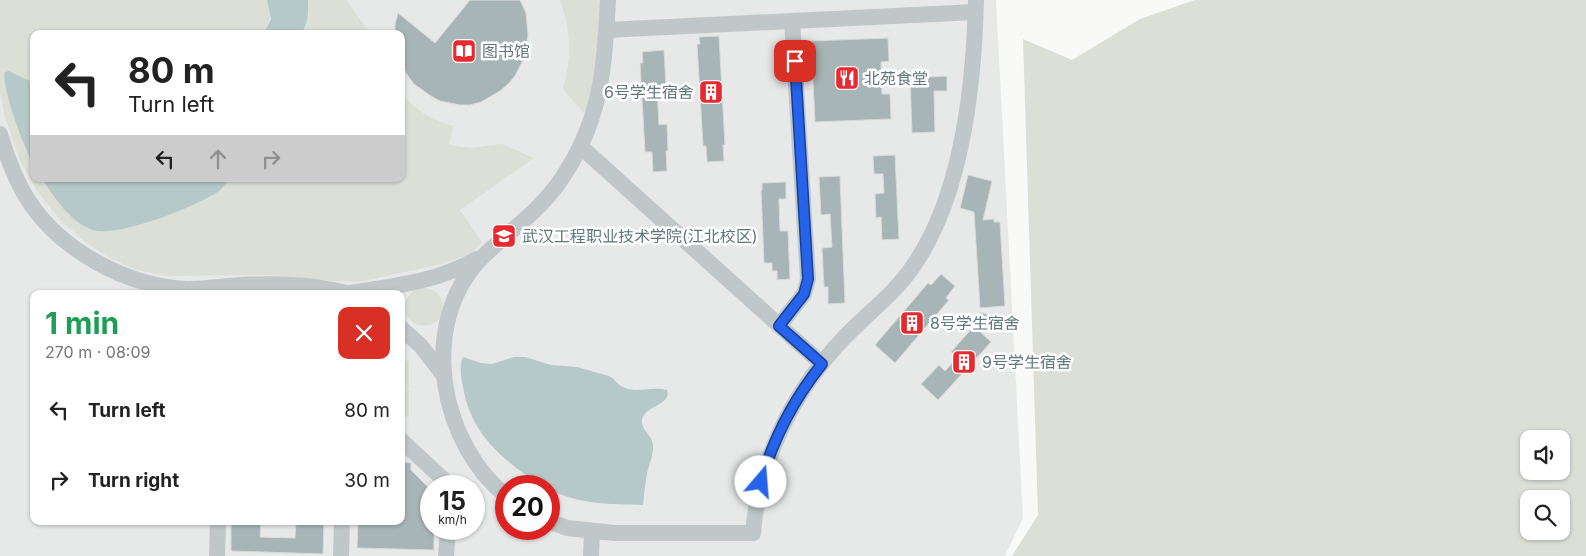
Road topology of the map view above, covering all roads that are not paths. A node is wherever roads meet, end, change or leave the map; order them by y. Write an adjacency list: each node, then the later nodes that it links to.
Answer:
1 (608, 0): 4 (lane)
2 (976, 6): 3 (lane); 13 (lane)
3 (792, 21): 4 (lane); 11 (lane)
4 (607, 30): 6 (lane)
5 (0, 134): 8 (lane)
6 (580, 146): 7 (lane); 11 (lane)
7 (485, 254): 10 (lane); 14 (lane)
8 (226, 290): 9 (lane)
9 (332, 290)
10 (373, 290)
11 (779, 326): 13 (lane)
12 (405, 332): 14 (lane)
13 (822, 364): 21 (lane)
14 (444, 377): 17 (lane)
15 (405, 444): 16 (lane)
16 (439, 475)
17 (495, 485)
18 (218, 525): 23 (lane)
19 (342, 525): 24 (lane)
20 (560, 525): 21 (lane)
21 (592, 531): 26 (lane)
22 (447, 540): 25 (lane)
23 (217, 556)
24 (341, 556)
25 (446, 556)
26 (591, 556)

